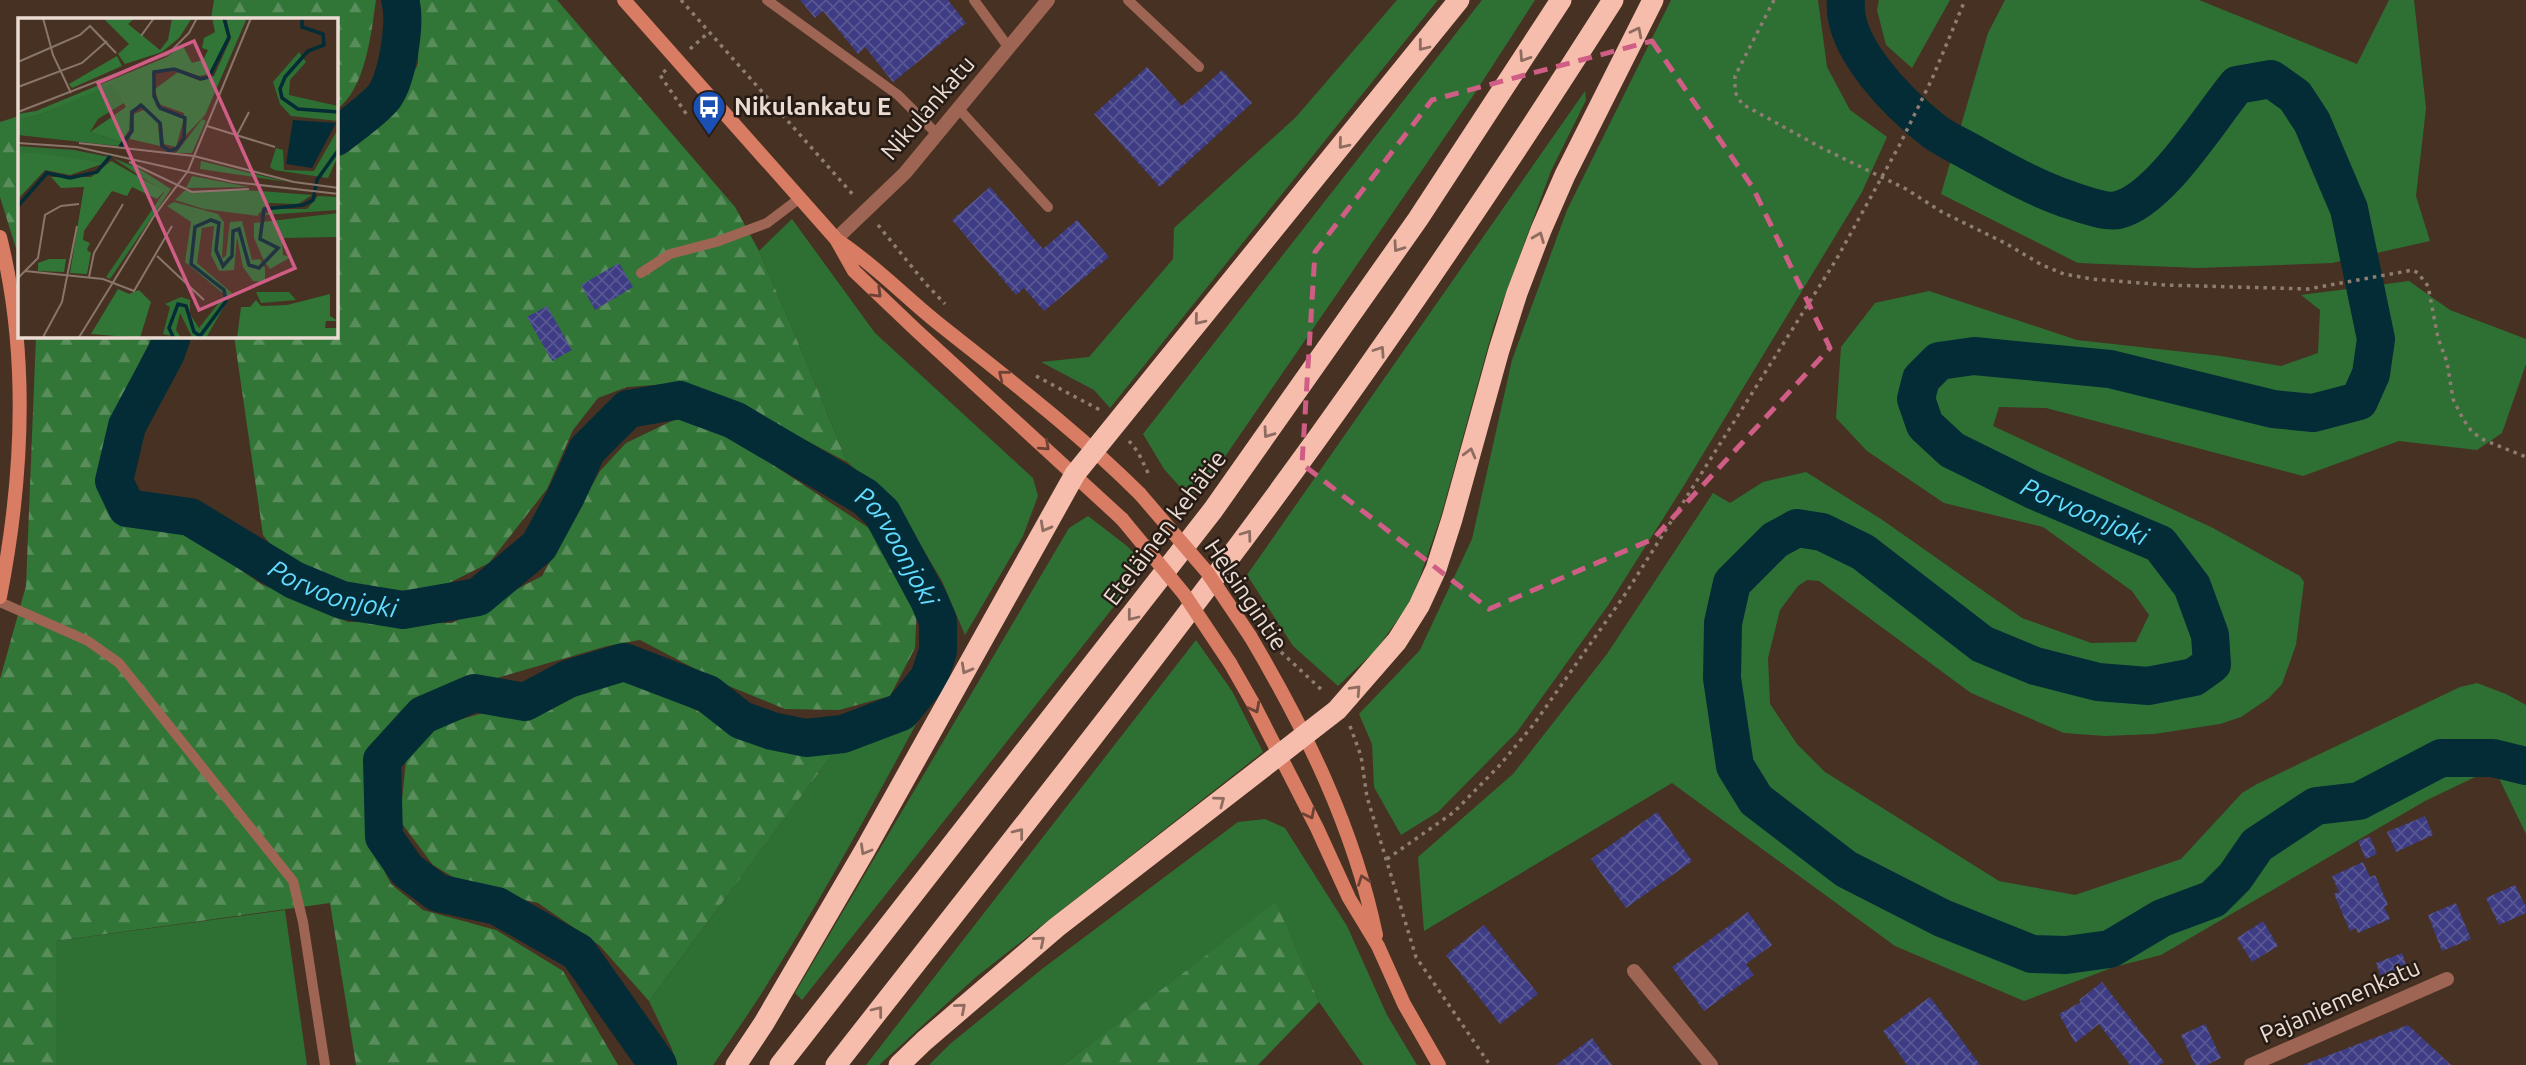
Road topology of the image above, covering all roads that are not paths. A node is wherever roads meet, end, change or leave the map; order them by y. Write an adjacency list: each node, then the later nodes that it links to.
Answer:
1 (624, 0): 14 (main road, Helsingintie)
2 (767, 0): 13 (lane)
3 (974, 0): 10 (lane)
4 (1048, 0): 10 (street, Nikulankatu)
5 (1128, 0): 11 (lane)
6 (1459, 0): 19 (highway, one-way to 19)
7 (1561, 0): 30 (highway, Eteläinen kehätie, one-way to 30)
8 (1614, 0): 31 (highway, one-way to 8)
9 (1653, 0): 23 (highway, one-way to 9)
10 (1009, 48): 12 (street, Nikulankatu)
11 (1199, 67)
12 (959, 109): 13 (street, Nikulankatu); 15 (lane)
13 (938, 135): 17 (street, Nikulankatu)
14 (800, 198): 17 (main road, Helsingintie); 18 (lane)
15 (1048, 207)
16 (0, 236): 21 (main road)
17 (835, 239): 19 (main road, Helsingintie, one-way to 17); 20 (main road, Helsingintie, one-way to 20)
18 (641, 273)
19 (1094, 449): 20 (highway); 23 (main road, Helsingintie, bridge)
20 (1075, 474): 24 (main road, Helsingintie, one-way to 24, bridge); 29 (highway, one-way to 29)
21 (0, 597)
22 (0, 602): 28 (lane)
23 (1304, 734): 24 (highway); 25 (main road, Helsingintie, one-way to 23)
24 (1279, 753): 25 (main road, Helsingintie, one-way to 25); 32 (highway, one-way to 24)
25 (1378, 946): 33 (main road, Helsingintie)
26 (1634, 971): 34 (street)
27 (2447, 979): 35 (street, Pajaniemenkatu)
28 (325, 1065)
29 (736, 1065)
30 (780, 1065)
31 (836, 1065)
32 (899, 1065)
33 (1439, 1065)
34 (1711, 1065)
35 (2251, 1065)

